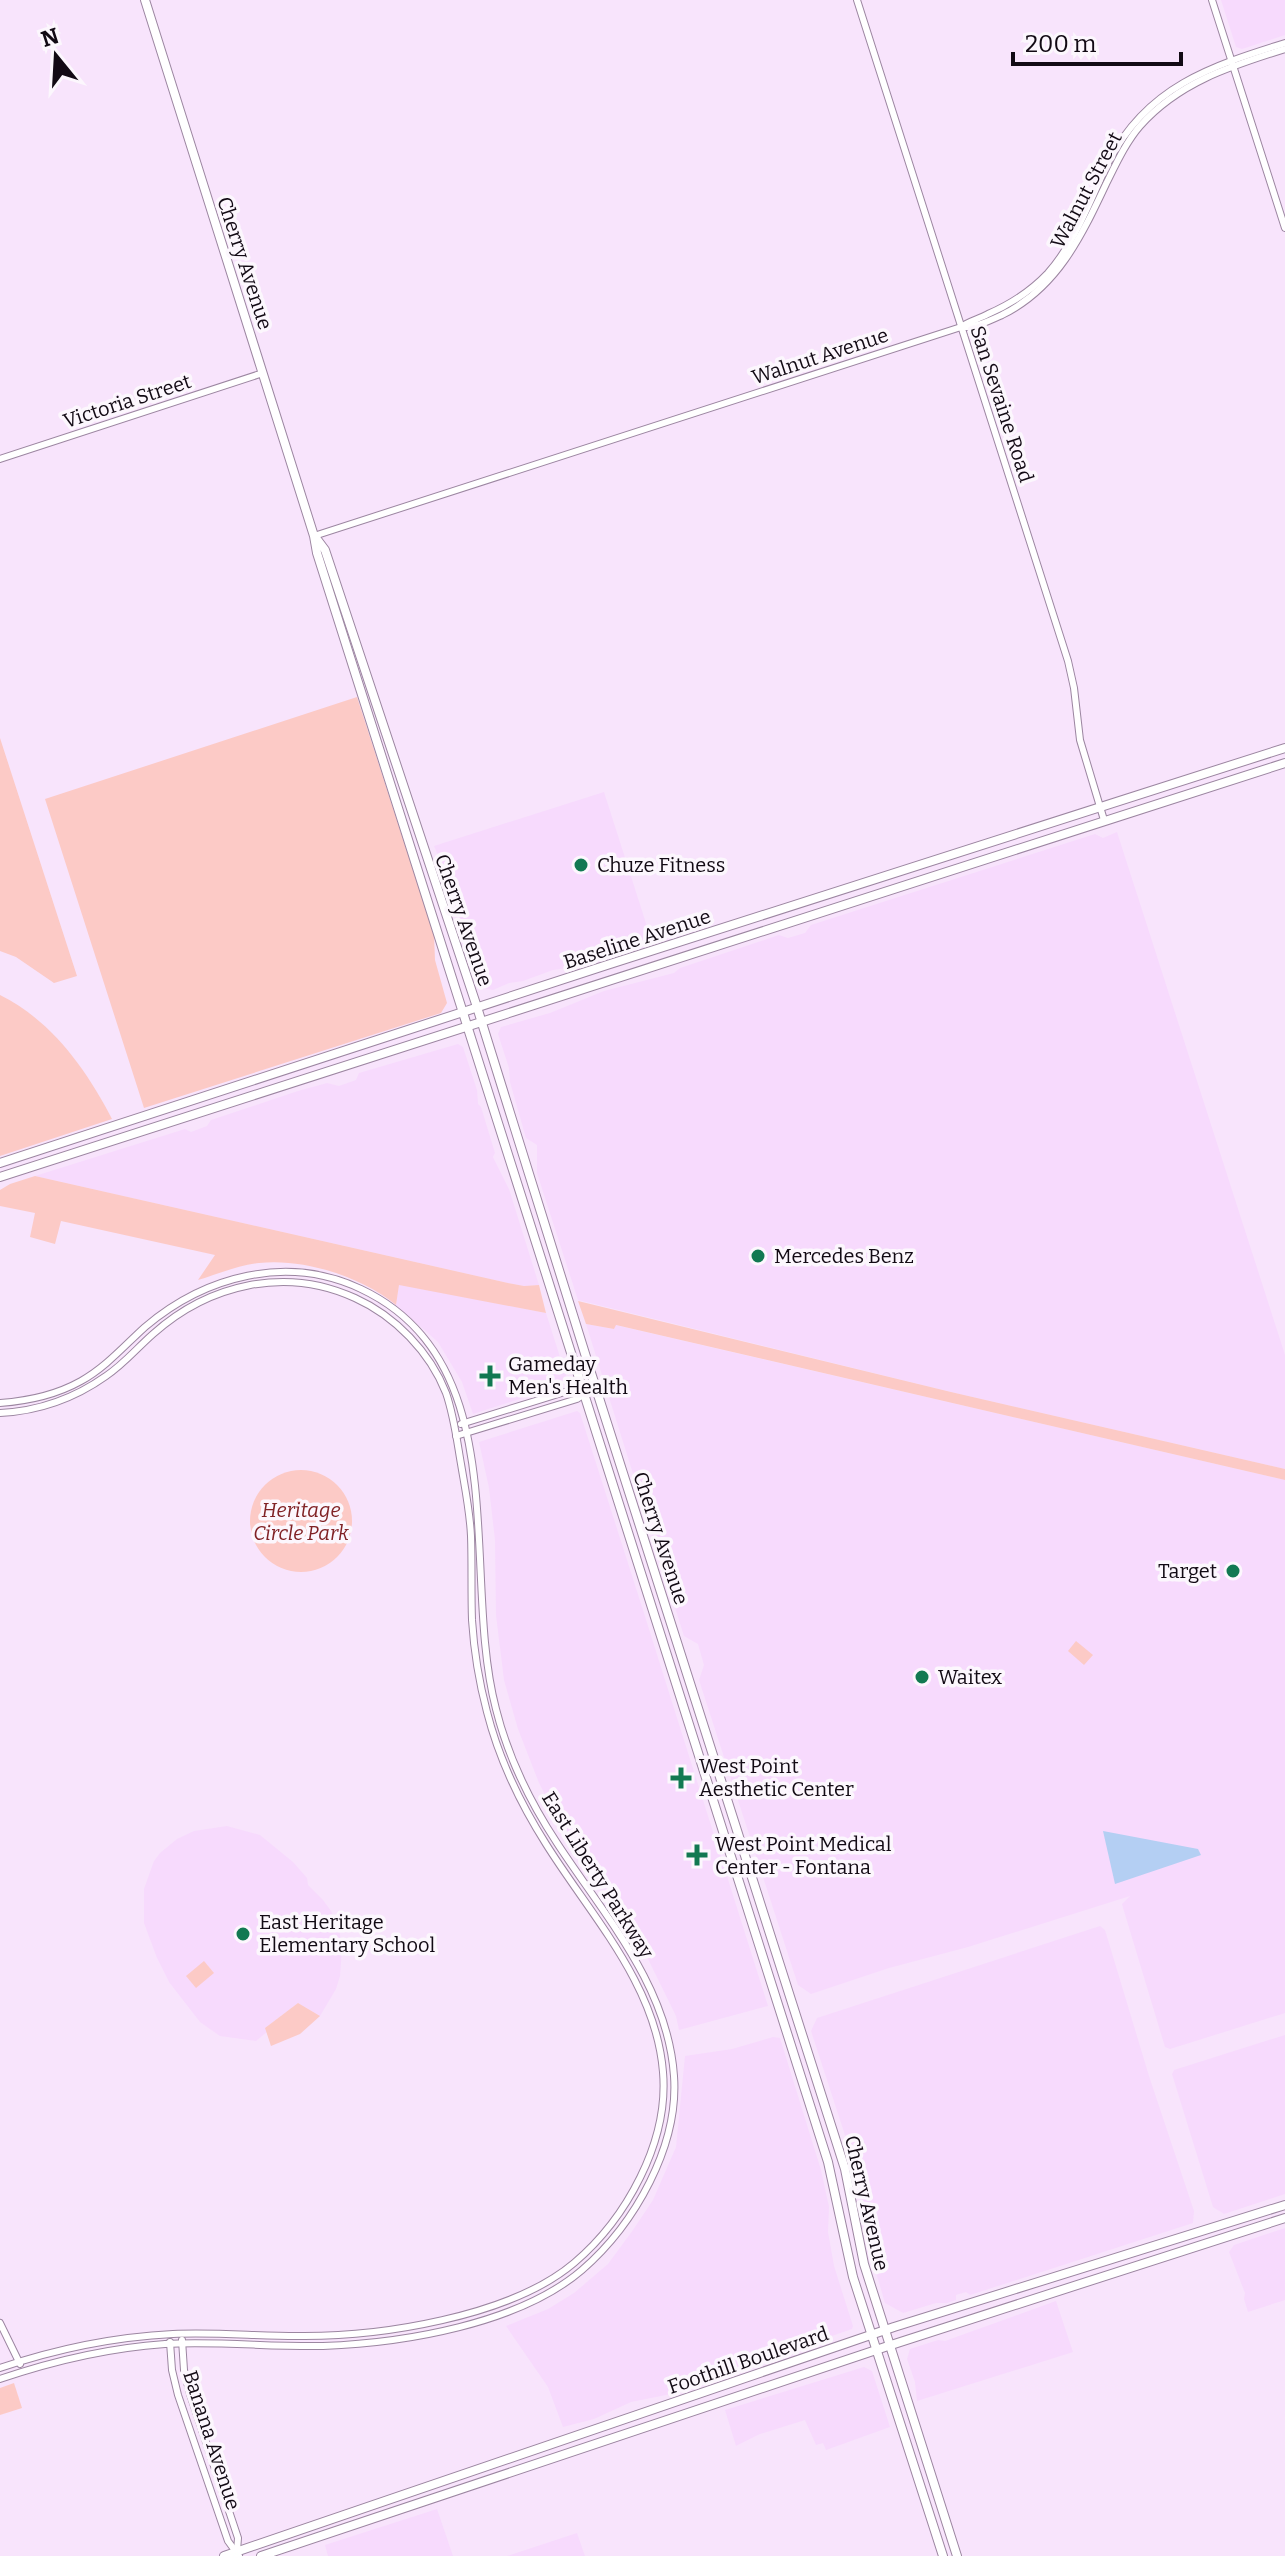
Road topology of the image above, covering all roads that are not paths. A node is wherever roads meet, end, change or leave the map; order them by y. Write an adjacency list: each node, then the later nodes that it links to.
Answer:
1 (145, 0): 9 (main road, Cherry Avenue)
2 (857, 0): 8 (street, San Sevaine Road)
3 (1212, 0): 6 (street)
4 (1285, 43): 6 (street)
5 (1285, 49): 6 (street)
6 (1232, 63): 7 (street); 8 (street, Walnut Avenue)
7 (1285, 228)
8 (961, 327): 11 (street, Walnut Avenue); 14 (street, San Sevaine Road)
9 (263, 373): 10 (street, Victoria Street); 11 (main road, Cherry Avenue)
10 (0, 459)
11 (314, 536): 16 (main road, Cherry Avenue); 17 (main road, Cherry Avenue)
12 (1285, 748): 14 (main road, Baseline Avenue)
13 (1285, 763): 15 (main road, Baseline Avenue)
14 (1100, 808): 15 (street, San Sevaine Road); 16 (main road, Baseline Avenue)
15 (1104, 820): 18 (main road, Baseline Avenue)
16 (477, 1007): 17 (main road, Baseline Avenue); 18 (main road, Cherry Avenue)
17 (461, 1012): 19 (main road, Cherry Avenue); 20 (main road, Baseline Avenue)
18 (482, 1023): 19 (main road, Baseline Avenue); 22 (main road, Cherry Avenue)
19 (467, 1029): 21 (main road, Baseline Avenue); 23 (main road, Cherry Avenue)
20 (0, 1163)
21 (0, 1177)
22 (595, 1387): 23 (street); 33 (main road, Cherry Avenue)
23 (582, 1391): 26 (street); 28 (street); 36 (main road, Cherry Avenue)
24 (0, 1403): 26 (street, East Liberty Parkway)
25 (0, 1413): 27 (street, East Liberty Parkway)
26 (464, 1423): 27 (street); 28 (street, East Liberty Parkway)
27 (454, 1426): 29 (street, East Liberty Parkway)
28 (466, 1434): 29 (street); 38 (street, East Liberty Parkway)
29 (456, 1436): 35 (street, East Liberty Parkway)
30 (1285, 2205): 33 (main road, Foothill Boulevard)
31 (1285, 2218): 39 (main road, Foothill Boulevard)
32 (0, 2323): 41 (street)
33 (884, 2331): 36 (main road, Foothill Boulevard); 39 (main road, Cherry Avenue)
34 (169, 2334): 35 (street, East Liberty Parkway); 37 (street, Banana Avenue); 41 (street, East Liberty Parkway)
35 (181, 2334): 38 (street, Banana Avenue)
36 (871, 2335): 40 (main road, Cherry Avenue); 45 (main road, Foothill Boulevard)
37 (170, 2344): 38 (street, East Liberty Parkway); 43 (street, East Liberty Parkway); 47 (street, Banana Avenue)
38 (182, 2344): 47 (street, Banana Avenue)
39 (888, 2346): 40 (main road, Foothill Boulevard); 51 (main road, Cherry Avenue)
40 (876, 2350): 46 (main road, Foothill Boulevard); 50 (main road, Cherry Avenue)
41 (19, 2362): 42 (street, East Liberty Parkway); 43 (street)
42 (0, 2368)
43 (22, 2371): 44 (street, East Liberty Parkway)
44 (0, 2379)
45 (682, 2400): 46 (main road); 47 (main road, Foothill Boulevard)
46 (629, 2432): 49 (main road, Foothill Boulevard)
47 (238, 2554): 48 (main road, Foothill Boulevard)
48 (224, 2556)
49 (261, 2556)
50 (943, 2556)
51 (957, 2556)

